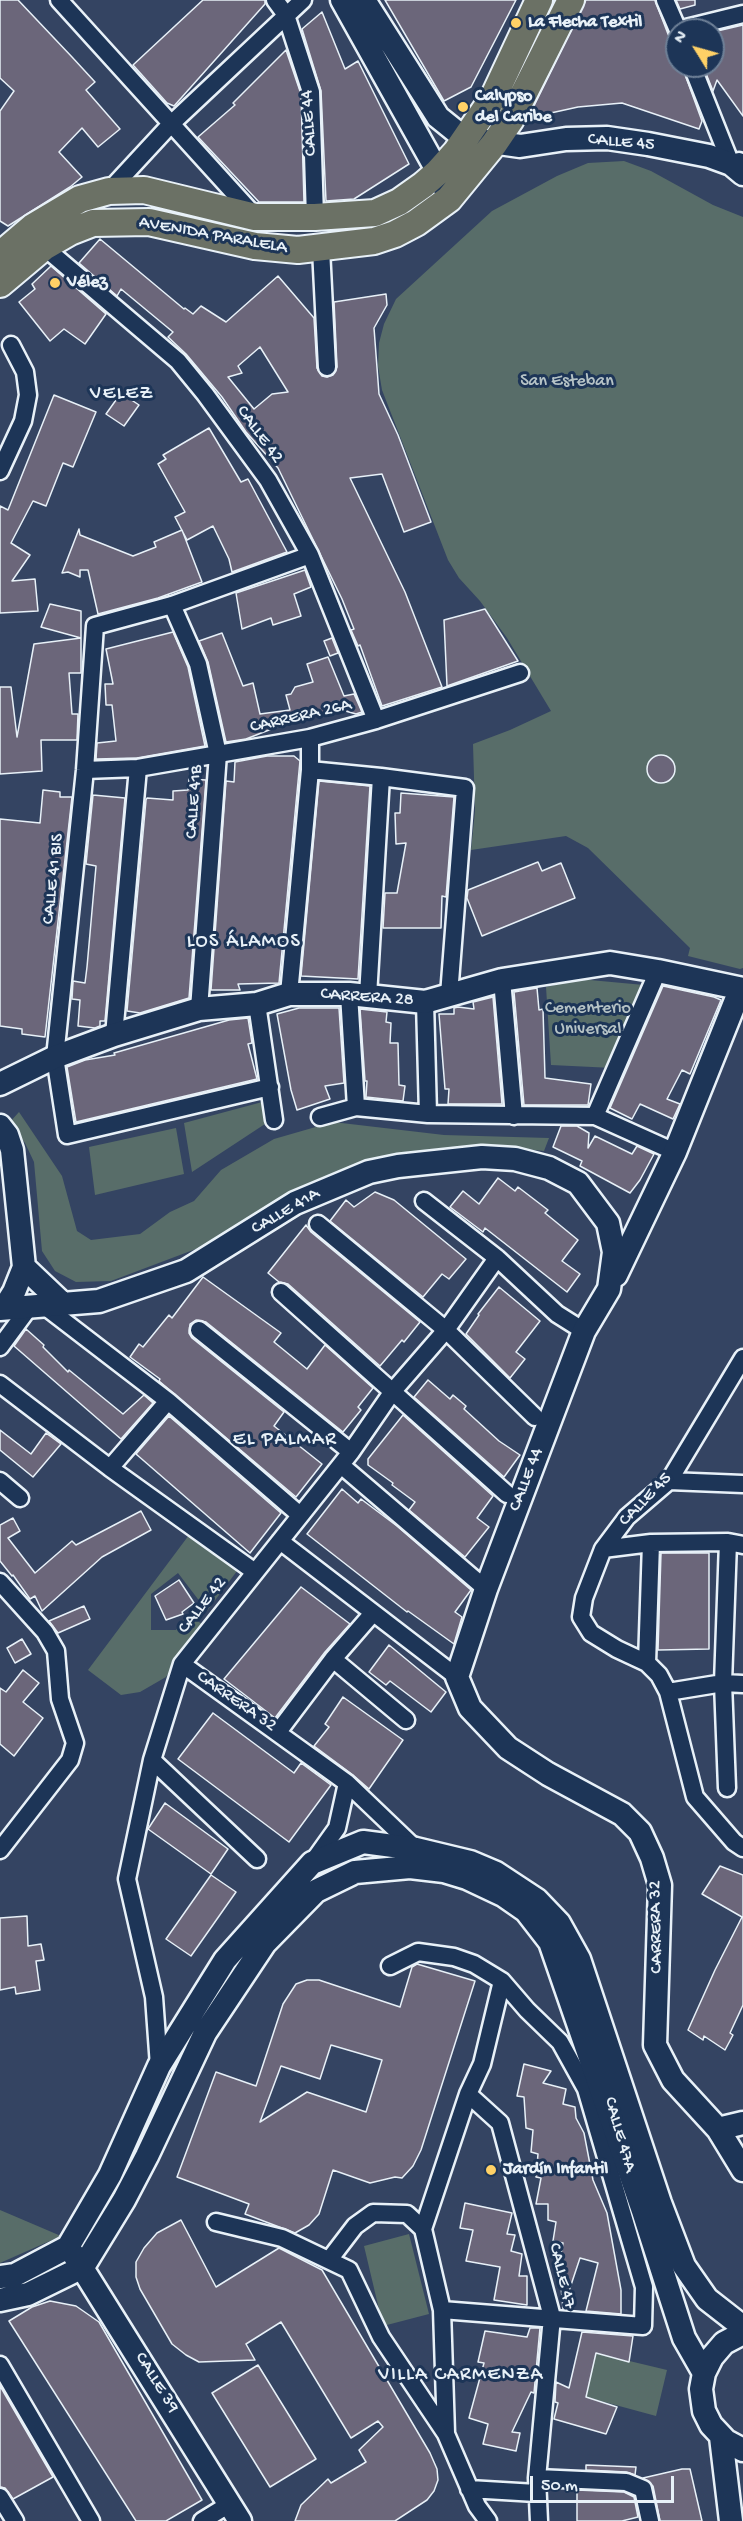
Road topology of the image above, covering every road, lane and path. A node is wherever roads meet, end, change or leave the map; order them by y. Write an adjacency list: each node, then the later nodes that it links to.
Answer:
1 (59, 0): 14 (street)
2 (275, 0): 10 (street, CALLE 44)
3 (303, 0): 10 (street)
4 (342, 0): 18 (main road)
5 (364, 0): 15 (main road)
6 (539, 0): 15 (main road, AVENIDA PARALELA)
7 (571, 0): 16 (main road, AVENIDA PARALELA)
8 (665, 0): 11 (street)
9 (743, 14): 12 (street)
10 (286, 15): 14 (street); 22 (street, CALLE 44)
11 (673, 18)
12 (725, 18)
13 (698, 78): 17 (street)
14 (171, 124): 19 (street); 21 (street)
15 (464, 138): 16 (main road, CALLE 45); 18 (main road, AVENIDA PARALELA)
16 (494, 144): 17 (main road, CALLE 45); 20 (main road, AVENIDA PARALELA)
17 (739, 166)
18 (438, 172): 20 (main road); 22 (main road, AVENIDA PARALELA)
19 (109, 190): 21 (main road, AVENIDA PARALELA); 23 (main road, AVENIDA PARALELA)
20 (449, 199): 25 (main road, AVENIDA PARALELA)
21 (255, 217): 22 (main road, AVENIDA PARALELA)
22 (315, 217)
23 (38, 237): 24 (main road, AVENIDA PARALELA); 25 (main road, AVENIDA PARALELA); 26 (main road, AVENIDA PARALELA); 30 (street, CALLE 42)
24 (4, 245)
25 (321, 249): 28 (street)
26 (0, 284)
27 (11, 345): 29 (street)
28 (327, 367)
29 (0, 471)
30 (309, 555): 31 (street); 33 (street, CALLE 42)
31 (172, 605): 35 (street, CALLE 41B); 37 (street, CALLE 41 BIS)
32 (520, 673): 33 (street, CARRERA 26A)
33 (376, 720): 34 (street, CARRERA 26A)
34 (310, 738): 35 (street, CARRERA 26A); 38 (street)
35 (218, 754): 36 (street, CARRERA 26A); 48 (street, CALLE 41B)
36 (138, 768): 37 (street, CARRERA 26A); 49 (street)
37 (85, 770): 50 (street, CALLE 41 BIS)
38 (310, 770): 39 (street); 43 (street)
39 (381, 777): 44 (street); 45 (street)
40 (658, 971): 41 (main road, CARRERA 28); 42 (main road, CARRERA 28); 56 (street)
41 (502, 980): 45 (main road, CARRERA 28); 55 (street)
42 (741, 990): 60 (main road, CALLE 44)
43 (289, 994): 44 (main road, CARRERA 28); 47 (main road, CARRERA 28)
44 (359, 995): 46 (main road, CARRERA 28); 53 (street)
45 (449, 995): 46 (main road, CARRERA 28)
46 (425, 1002): 54 (street)
47 (257, 1004): 48 (main road, CARRERA 28); 52 (street)
48 (199, 1009): 49 (main road, CARRERA 28)
49 (114, 1035): 50 (main road, CARRERA 28)
50 (55, 1057): 51 (main road, CARRERA 28); 52 (street, CALLE 41 BIS)
51 (0, 1084)
52 (270, 1087): 58 (street)
53 (356, 1107): 54 (street); 57 (street)
54 (428, 1114): 55 (street)
55 (514, 1116): 56 (street)
56 (595, 1116): 60 (street)
57 (320, 1117)
58 (274, 1120)
59 (0, 1126): 65 (main road)
60 (675, 1152): 66 (main road, CALLE 44)
61 (578, 1183): 66 (main road, CALLE 44); 68 (main road, CALLE 41A)
62 (424, 1201): 64 (street)
63 (318, 1224): 71 (street)
64 (503, 1263): 71 (street, CALLE 42); 72 (street)
65 (24, 1267): 68 (main road); 69 (main road)
66 (609, 1289): 72 (main road, CALLE 44)
67 (281, 1292): 76 (street)
68 (46, 1305): 69 (main road, CALLE 41A); 73 (street); 77 (street)
69 (2, 1309)
70 (199, 1330): 79 (street)
71 (446, 1330): 76 (street, CALLE 42); 78 (street)
72 (584, 1331): 93 (main road, CALLE 44)
73 (0, 1347)
74 (741, 1365): 82 (street, CALLE 45)
75 (0, 1384): 80 (street)
76 (393, 1391): 79 (street, CALLE 42); 84 (street)
77 (168, 1401): 80 (street); 86 (street)
78 (535, 1417)
79 (346, 1459): 86 (street, CALLE 42); 93 (street)
80 (110, 1468): 91 (street)
81 (0, 1481): 85 (street)
82 (669, 1481): 83 (street); 90 (street, CALLE 45)
83 (743, 1484)
84 (507, 1494)
85 (20, 1497)
86 (300, 1515): 87 (street, CALLE 42)
87 (280, 1541): 91 (street, CALLE 42); 94 (street)
88 (651, 1543): 89 (street); 90 (street); 96 (street)
89 (736, 1543): 99 (street)
90 (603, 1549): 96 (street, CALLE 45)
91 (255, 1572): 97 (street, CALLE 42)
92 (0, 1582): 109 (street)
93 (486, 1589): 98 (main road, CALLE 44)
94 (373, 1613): 95 (street); 98 (street)
95 (333, 1659): 102 (street); 103 (street)
96 (647, 1663): 101 (street)
97 (182, 1664): 103 (street, CARRERA 32); 104 (street, CALLE 42)
98 (458, 1677): 117 (main road, CARRERA 32)
99 (723, 1683): 100 (street); 101 (street); 106 (street)
100 (743, 1684)
101 (668, 1692): 107 (street)
102 (406, 1720)
103 (278, 1732): 105 (street, CARRERA 32)
104 (152, 1760): 110 (street); 114 (street, CALLE 42)
105 (347, 1783): 108 (street, CARRERA 32); 111 (street)
106 (727, 1788)
107 (743, 1848)
108 (416, 1849): 111 (main road); 128 (main road)
109 (0, 1850)
110 (257, 1859)
111 (312, 1863): 114 (main road)
112 (390, 1966): 113 (street, CALLE 47A)
113 (502, 1981): 115 (street); 127 (street, CALLE 47A)
114 (159, 2066): 121 (main road)
115 (468, 2094): 120 (street); 127 (street, CALLE 47)
116 (743, 2123): 117 (main road)
117 (718, 2129): 118 (main road, CARRERA 32)
118 (743, 2170)
119 (216, 2222): 122 (street)
120 (423, 2229): 122 (street); 126 (street)
121 (68, 2247): 123 (main road, CALLE 39); 124 (main road)
122 (330, 2260): 132 (street)
123 (83, 2267): 125 (main road); 131 (main road); 138 (main road, CALLE 39)
124 (0, 2277)
125 (0, 2300)
126 (442, 2310): 127 (street); 132 (street)
127 (552, 2317): 135 (street, CALLE 47)
128 (743, 2327)
129 (743, 2332): 131 (main road)
130 (0, 2365): 140 (street)
131 (704, 2373): 133 (main road)
132 (446, 2433): 136 (street)
133 (721, 2437): 134 (main road); 145 (main road)
134 (743, 2450)
135 (536, 2486): 136 (street); 143 (street, CALLE 47); 144 (street)
136 (469, 2489): 142 (street)
137 (0, 2497): 139 (street)
138 (234, 2513): 141 (street)
139 (15, 2521)
140 (92, 2521)
141 (202, 2521)
142 (488, 2521)
143 (539, 2521)
144 (650, 2521)
145 (731, 2521)

